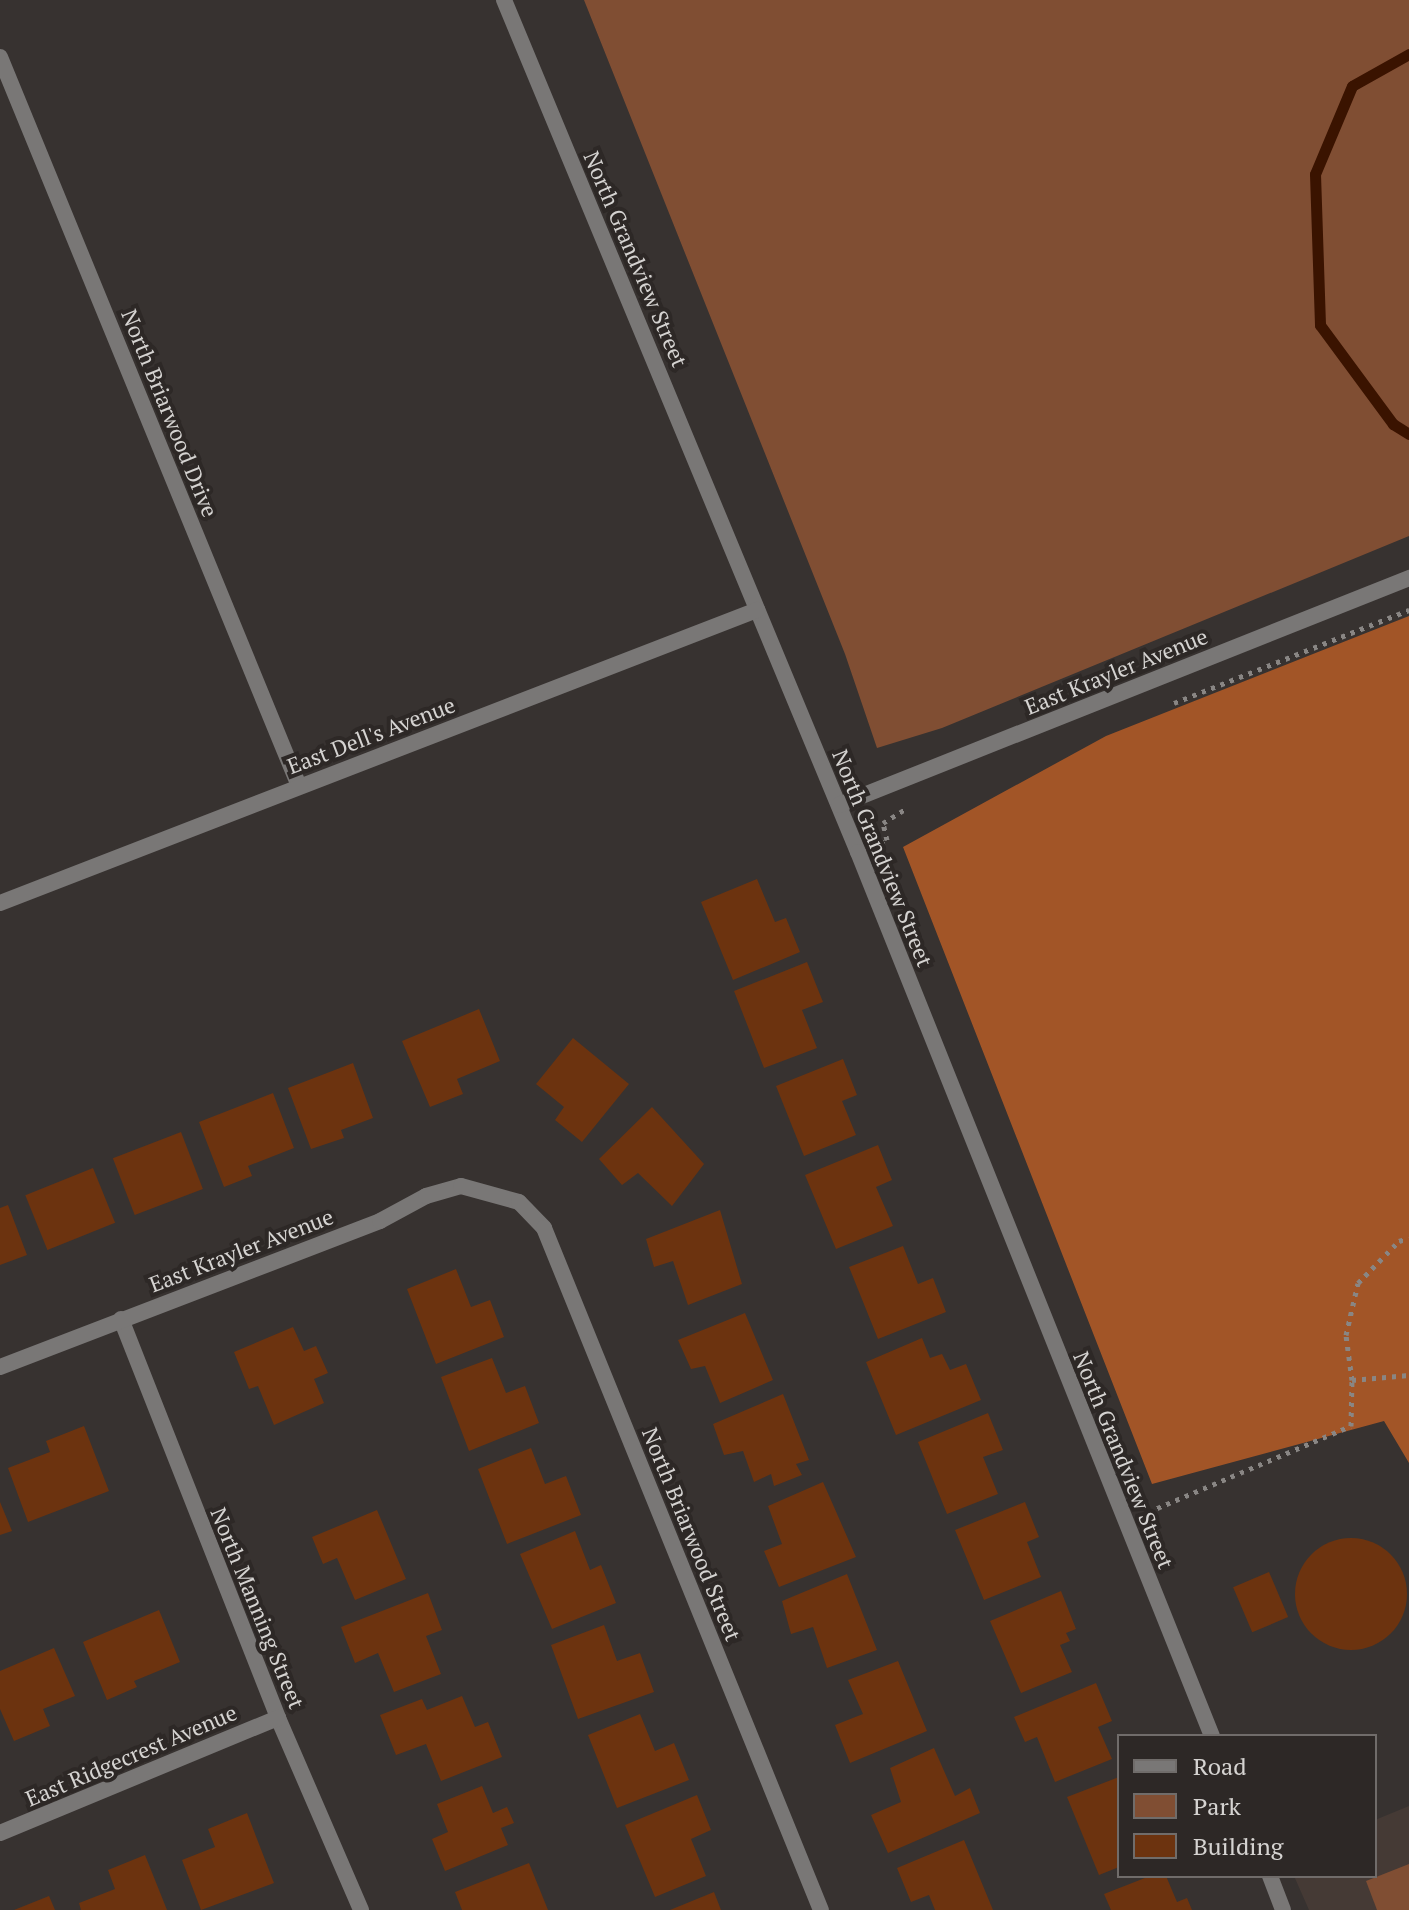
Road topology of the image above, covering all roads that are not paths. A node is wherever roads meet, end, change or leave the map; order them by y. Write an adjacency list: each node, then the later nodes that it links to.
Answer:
1 (504, 0): 4 (street, North Grandview Street)
2 (0, 57): 5 (street, North Briarwood Drive)
3 (1409, 578): 6 (street, East Krayler Avenue)
4 (757, 610): 5 (street, East Dell's Avenue); 6 (street, North Grandview Street)
5 (299, 786): 7 (street, East Dell's Avenue)
6 (839, 805): 12 (street, North Grandview Street)
7 (0, 903)
8 (498, 1194): 9 (street, East Krayler Avenue); 16 (street, North Briarwood Street)
9 (121, 1319): 10 (street, East Krayler Avenue); 11 (street, North Manning Street)
10 (0, 1367)
11 (278, 1718): 13 (street, East Ridgecrest Avenue); 15 (street, North Manning Street)
12 (1211, 1734)
13 (0, 1833)
14 (1271, 1878): 17 (street)
15 (361, 1910)
16 (821, 1910)
17 (1283, 1910)

